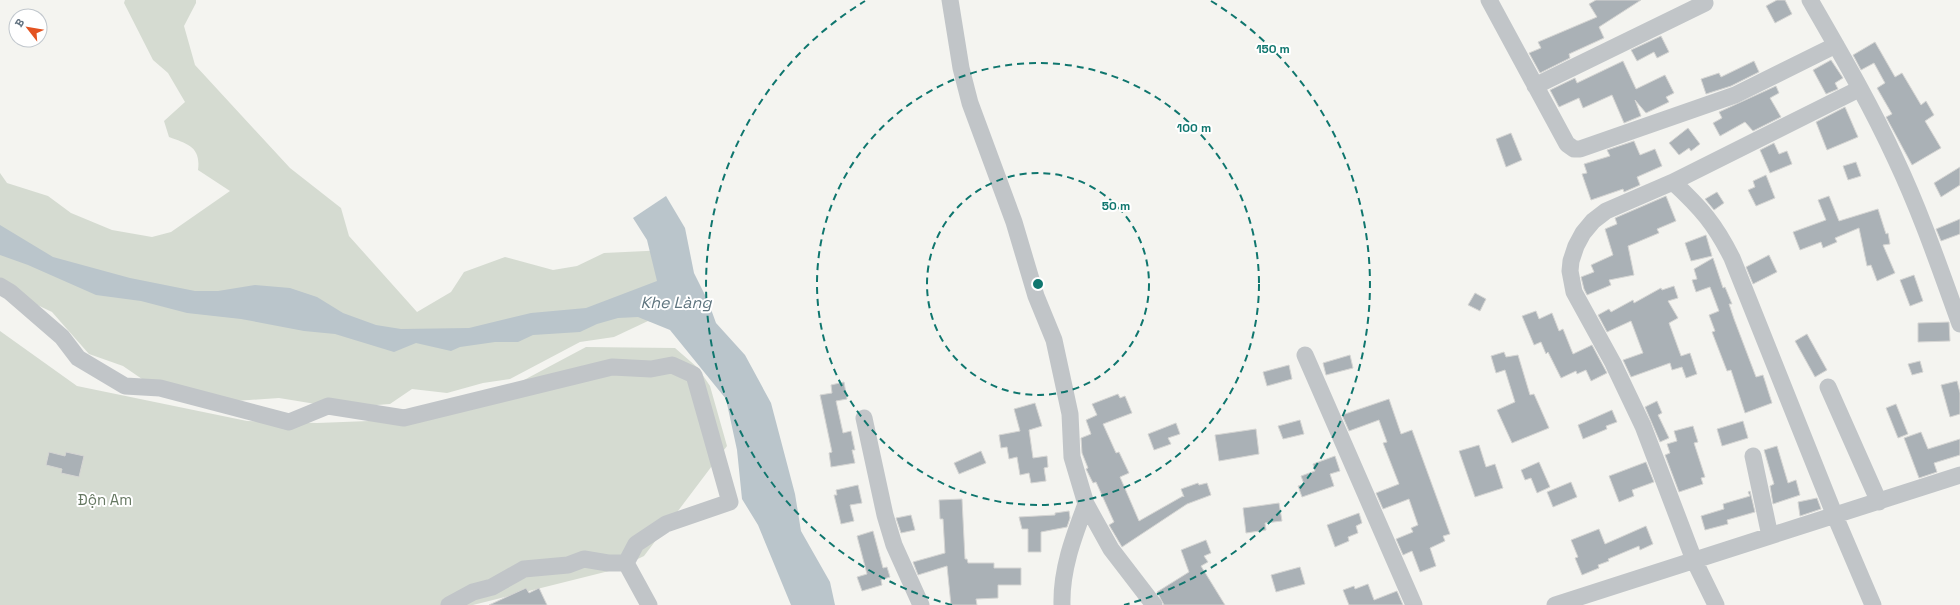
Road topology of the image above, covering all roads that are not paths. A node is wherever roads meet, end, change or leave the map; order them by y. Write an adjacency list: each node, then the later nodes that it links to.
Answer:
1 (950, 0): 17 (street)
2 (1489, 0): 6 (street)
3 (1810, 0): 5 (street)
4 (1705, 3): 6 (street)
5 (1836, 45): 6 (street); 7 (street)
6 (1535, 86)
7 (1859, 89): 8 (street); 10 (street)
8 (1673, 182): 18 (street); 20 (street)
9 (0, 286): 21 (street)
10 (1960, 324)
11 (1305, 355): 27 (street)
12 (1828, 386): 16 (street)
13 (864, 418): 24 (street)
14 (1752, 456): 19 (street)
15 (1960, 475): 16 (street)
16 (1879, 502): 18 (street)
17 (1086, 504): 25 (street); 26 (street)
18 (1835, 516): 19 (street); 30 (street)
19 (1770, 536): 20 (street)
20 (1694, 560): 28 (street); 29 (street)
21 (626, 563): 22 (street); 23 (street)
22 (449, 605)
23 (649, 605)
24 (921, 605)
25 (1062, 605)
26 (1154, 605)
27 (1414, 605)
28 (1555, 605)
29 (1716, 605)
30 (1873, 605)

